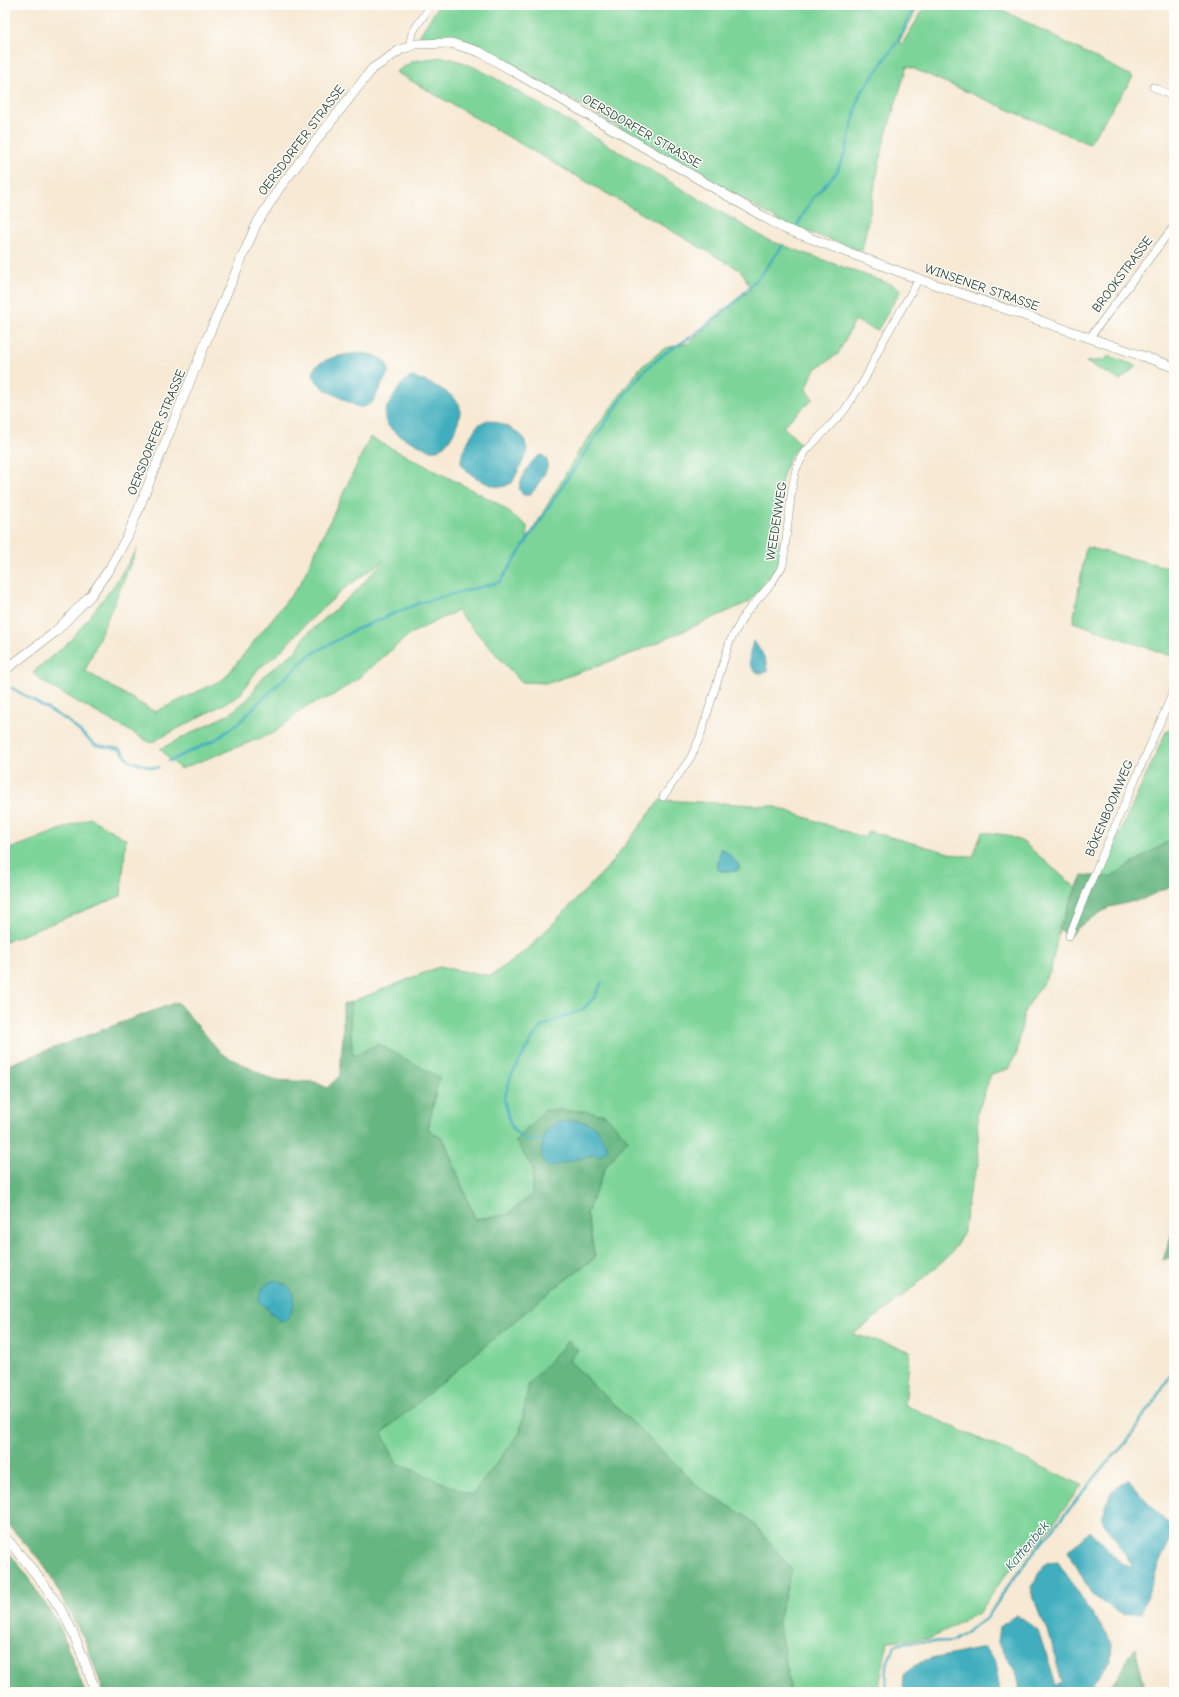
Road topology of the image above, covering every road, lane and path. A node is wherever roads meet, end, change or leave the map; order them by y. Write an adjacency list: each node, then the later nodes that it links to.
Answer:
1 (431, 5): 2 (street)
2 (409, 47): 6 (street, OERSDORFER STRASSE); 10 (street, OERSDORFER STRASSE)
3 (1153, 87): 4 (street)
4 (1174, 97)
5 (1174, 226): 8 (street, BROOKSTRASSE)
6 (784, 228): 7 (street, WINSENER STRASSE)
7 (919, 279): 8 (street, WINSENER STRASSE); 12 (street, WEEDENWEG)
8 (1090, 338): 9 (street, WINSENER STRASSE)
9 (1174, 367)
10 (5, 670)
11 (1174, 690): 13 (street, BÖKENBOOMWEG)
12 (663, 798)
13 (1069, 936)
14 (5, 1537): 15 (street)
15 (96, 1692)

